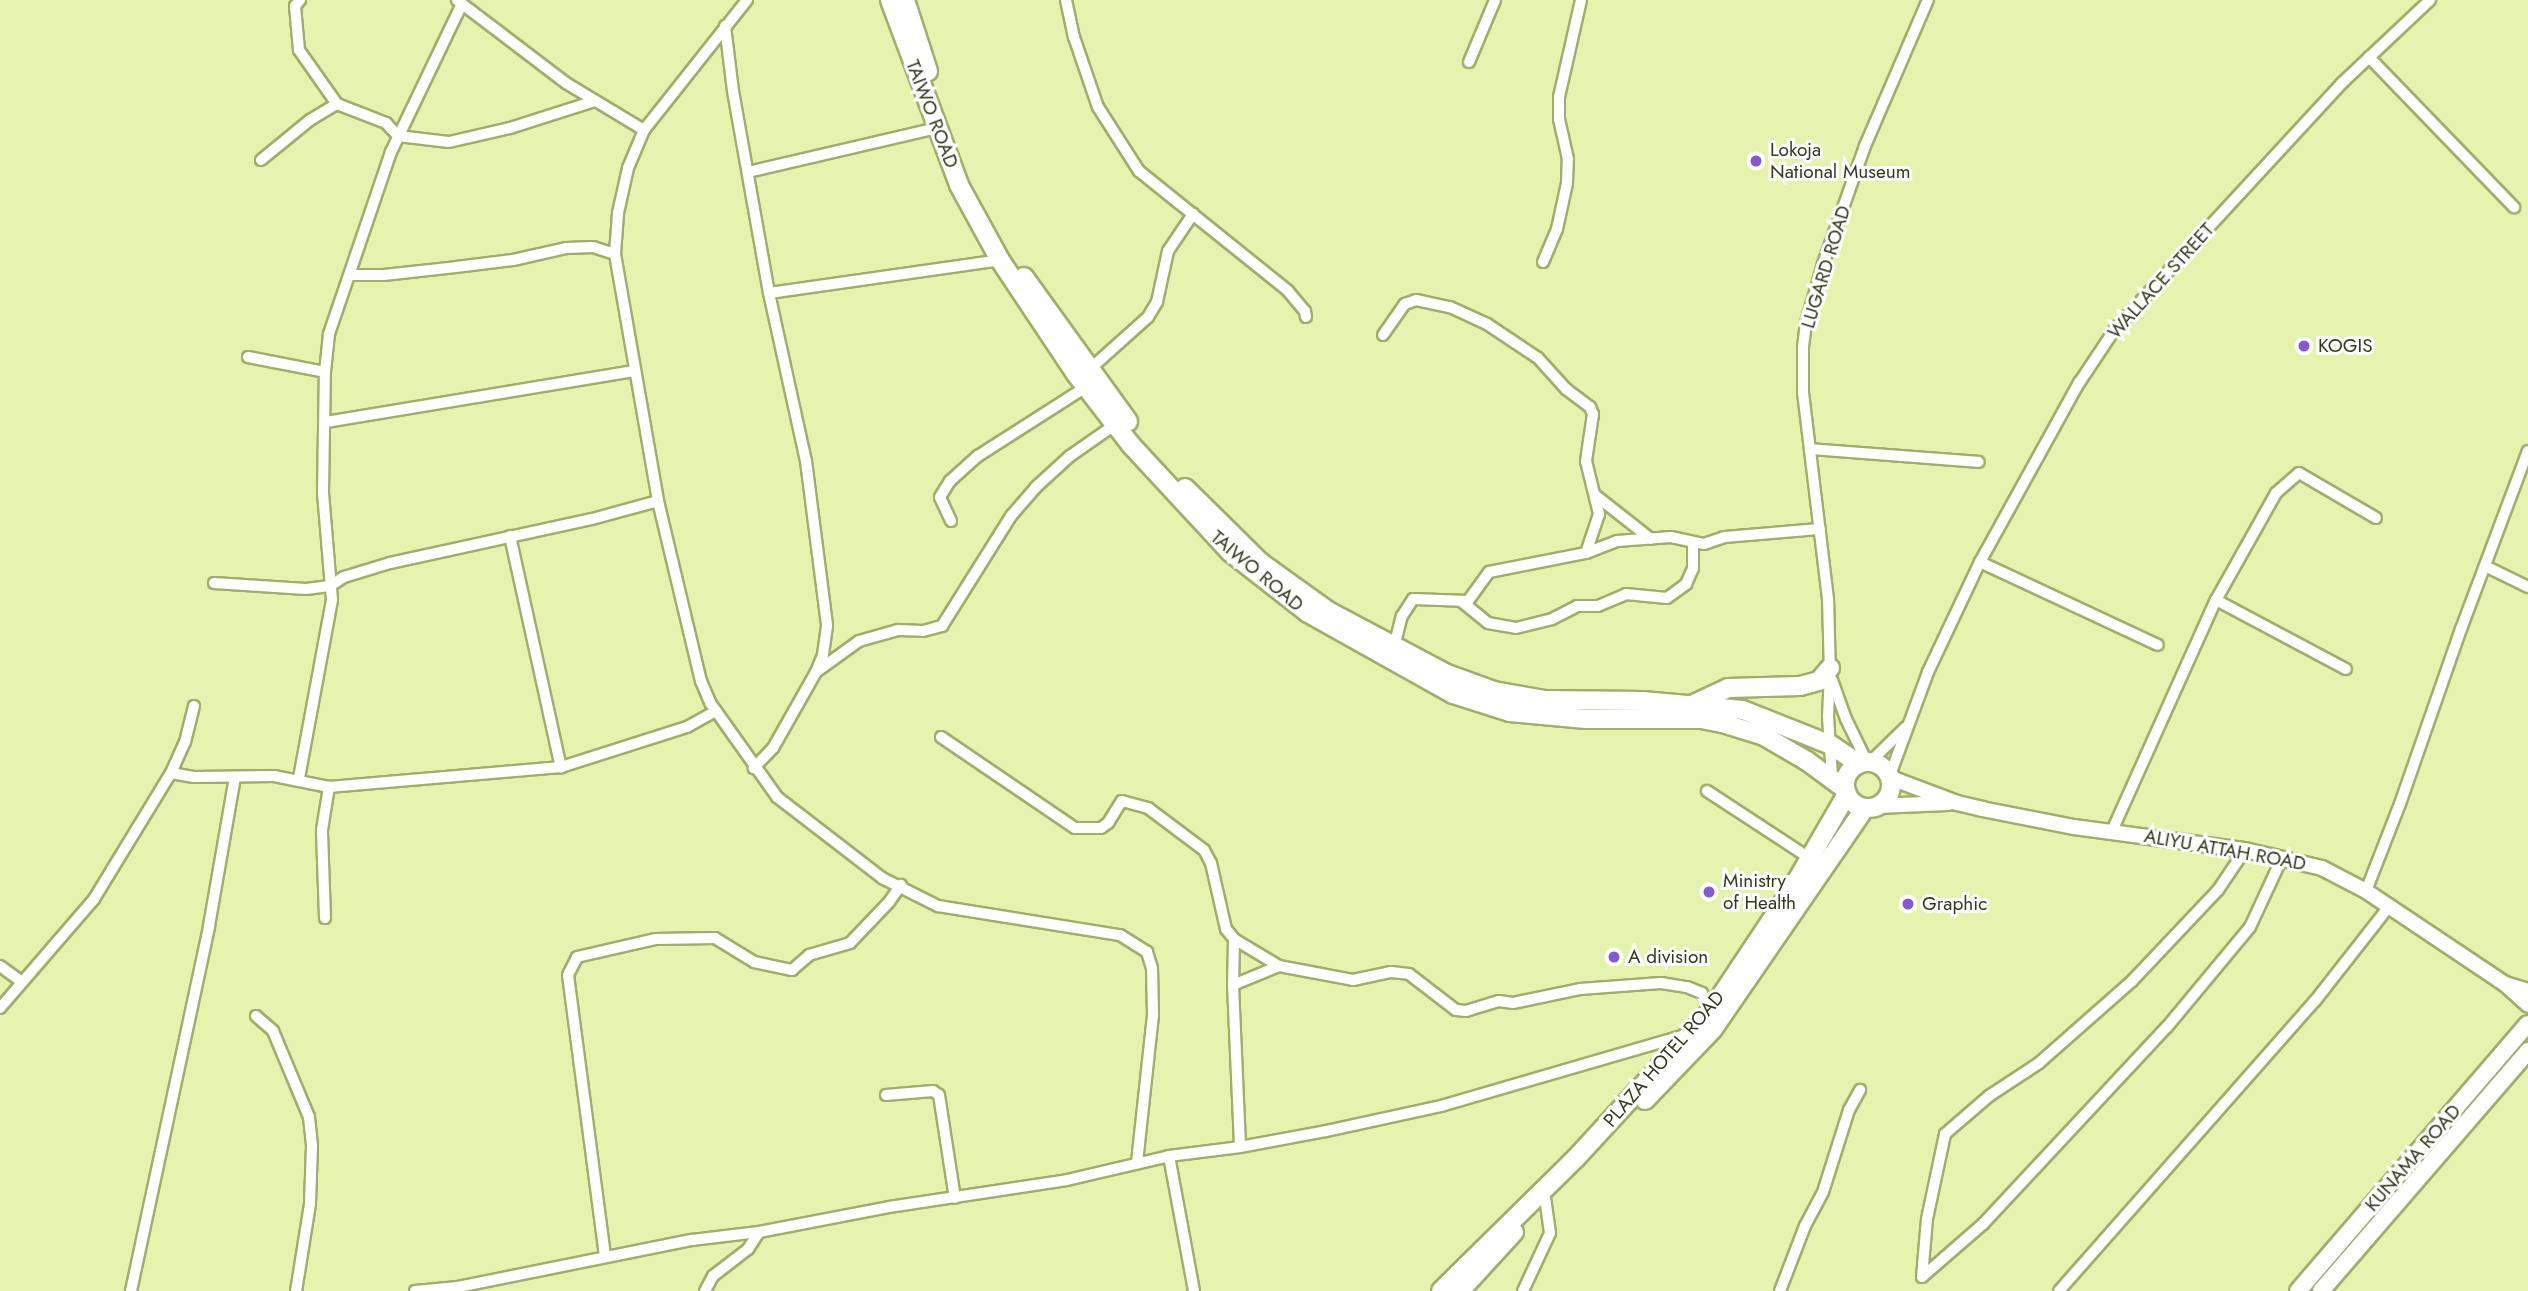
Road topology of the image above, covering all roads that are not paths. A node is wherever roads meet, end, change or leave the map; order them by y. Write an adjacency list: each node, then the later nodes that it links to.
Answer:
1 (300, 0): 15 (street)
2 (747, 0): 11 (street)
3 (890, 0): 16 (main road, TAIWO ROAD)
4 (905, 0): 33 (main road, TAIWO ROAD)
5 (1066, 0): 22 (street)
6 (1495, 0): 13 (street)
7 (1581, 0): 25 (street)
8 (1928, 0): 36 (street, LUGARD ROAD)
9 (2430, 0): 12 (street, WALLACE STREET)
10 (459, 2): 14 (street); 18 (street)
11 (725, 26): 17 (street); 20 (street)
12 (2369, 57): 21 (street); 48 (street, WALLACE STREET)
13 (1469, 62)
14 (595, 101): 17 (street); 18 (street)
15 (337, 104): 18 (street); 19 (street)
16 (937, 128): 20 (street); 24 (main road, TAIWO ROAD)
17 (645, 130): 23 (street)
18 (398, 136): 26 (street)
19 (261, 160)
20 (748, 172): 27 (street)
21 (2514, 207)
22 (1193, 214): 28 (street); 33 (street)
23 (615, 254): 26 (street); 31 (street)
24 (1000, 260): 27 (street); 33 (main road, TAIWO ROAD)
25 (1543, 262)
26 (351, 275): 32 (street)
27 (769, 293): 59 (street)
28 (1306, 317)
29 (1383, 335): 39 (street)
30 (248, 357): 32 (street)
31 (634, 371): 34 (street); 40 (street)
32 (325, 372): 34 (street)
33 (1088, 378): 35 (main road, TAIWO ROAD); 42 (street); 56 (main road, TAIWO ROAD)
34 (326, 422): 51 (street)
35 (1116, 424): 59 (street); 74 (main road, TAIWO ROAD)
36 (1810, 449): 38 (street); 43 (street, LUGARD ROAD)
37 (2528, 452): 49 (street)
38 (1979, 462)
39 (1595, 495): 45 (street); 47 (street)
40 (658, 501): 44 (street); 62 (street)
41 (2376, 518): 53 (street)
42 (951, 521)
43 (1820, 528): 46 (street); 58 (street, LUGARD ROAD)
44 (510, 537): 51 (street); 67 (street)
45 (1651, 538): 46 (street); 47 (street)
46 (1693, 543): 54 (street)
47 (1586, 552): 54 (street)
48 (1980, 562): 55 (street); 63 (street, WALLACE STREET)
49 (2484, 566): 52 (street); 83 (street)
50 (214, 583): 51 (street)
51 (331, 586): 72 (street)
52 (2528, 587)
53 (2216, 600): 57 (street); 78 (street)
54 (1461, 601): 56 (street)
55 (2158, 645)
56 (1394, 647): 60 (main road, TAIWO ROAD)
57 (2346, 669)
58 (1830, 671): 60 (main road); 65 (street); 66 (street)
59 (816, 672): 68 (street)
60 (1694, 704): 65 (main road, TAIWO ROAD)
61 (194, 706): 69 (street)
62 (716, 711): 67 (street); 68 (street)
63 (1908, 725): 66 (street); 71 (street, WALLACE STREET)
64 (941, 737): 86 (street)
65 (1831, 745): 66 (main road, TAIWO ROAD); 74 (street)
66 (1865, 762): 71 (main road); 74 (main road)
67 (561, 767): 73 (street)
68 (754, 768): 82 (street)
69 (171, 773): 70 (street); 89 (street)
70 (235, 777): 72 (street); 109 (street)
71 (1891, 777): 76 (street); 77 (main road)
72 (299, 778): 73 (street)
73 (330, 787): 85 (street)
74 (1841, 787): 77 (main road); 81 (main road, PLAZA HOTEL ROAD)
75 (1707, 791): 81 (street)
76 (1957, 803): 77 (street); 78 (street, ALIYU ATTAH ROAD)
77 (1871, 807): 96 (main road, PLAZA HOTEL ROAD)
78 (2112, 831): 79 (street, ALIYU ATTAH ROAD)
79 (2245, 850): 80 (street, ALIYU ATTAH ROAD); 80 (street)
80 (2282, 858): 83 (street, ALIYU ATTAH ROAD)
81 (1811, 859): 96 (main road, PLAZA HOTEL ROAD)
82 (901, 885): 104 (street); 108 (street)
83 (2366, 891): 84 (street, ALIYU ATTAH ROAD)
84 (2388, 908): 90 (street, ALIYU ATTAH ROAD); 118 (street)
85 (325, 918)
86 (1234, 939): 88 (street); 91 (street)
87 (0, 966): 89 (street)
88 (1279, 966): 91 (street); 96 (street)
89 (22, 982): 94 (street)
90 (2505, 984): 92 (street, ALIYU ATTAH ROAD); 93 (street, ALIYU ATTAH ROAD)
91 (1233, 985): 102 (street)
92 (2528, 991)
93 (2528, 1005)
94 (0, 1008)
95 (256, 1016): 110 (street)
96 (1712, 1020): 98 (main road, PLAZA HOTEL ROAD); 106 (main road, PLAZA HOTEL ROAD)
97 (2528, 1024): 119 (main road, KUNAMA ROAD)
98 (1686, 1035): 102 (street); 114 (main road, PLAZA HOTEL ROAD)
99 (2528, 1051): 120 (main road, KUNAMA ROAD)
100 (1860, 1090): 117 (street)
101 (886, 1095): 105 (street)
102 (1240, 1147): 103 (street)
103 (1169, 1156): 104 (street); 113 (street)
104 (1137, 1162): 105 (street)
105 (955, 1198): 107 (street)
106 (1545, 1199): 115 (main road, PLAZA HOTEL ROAD); 116 (street)
107 (759, 1232): 108 (street); 112 (street)
108 (605, 1256): 111 (street)
109 (131, 1291)
110 (296, 1291)
111 (415, 1291)
112 (705, 1291)
113 (1194, 1291)
114 (1441, 1291)
115 (1460, 1291)
116 (1523, 1291)
117 (1780, 1291)
118 (2059, 1291)
119 (2298, 1291)
120 (2321, 1291)

